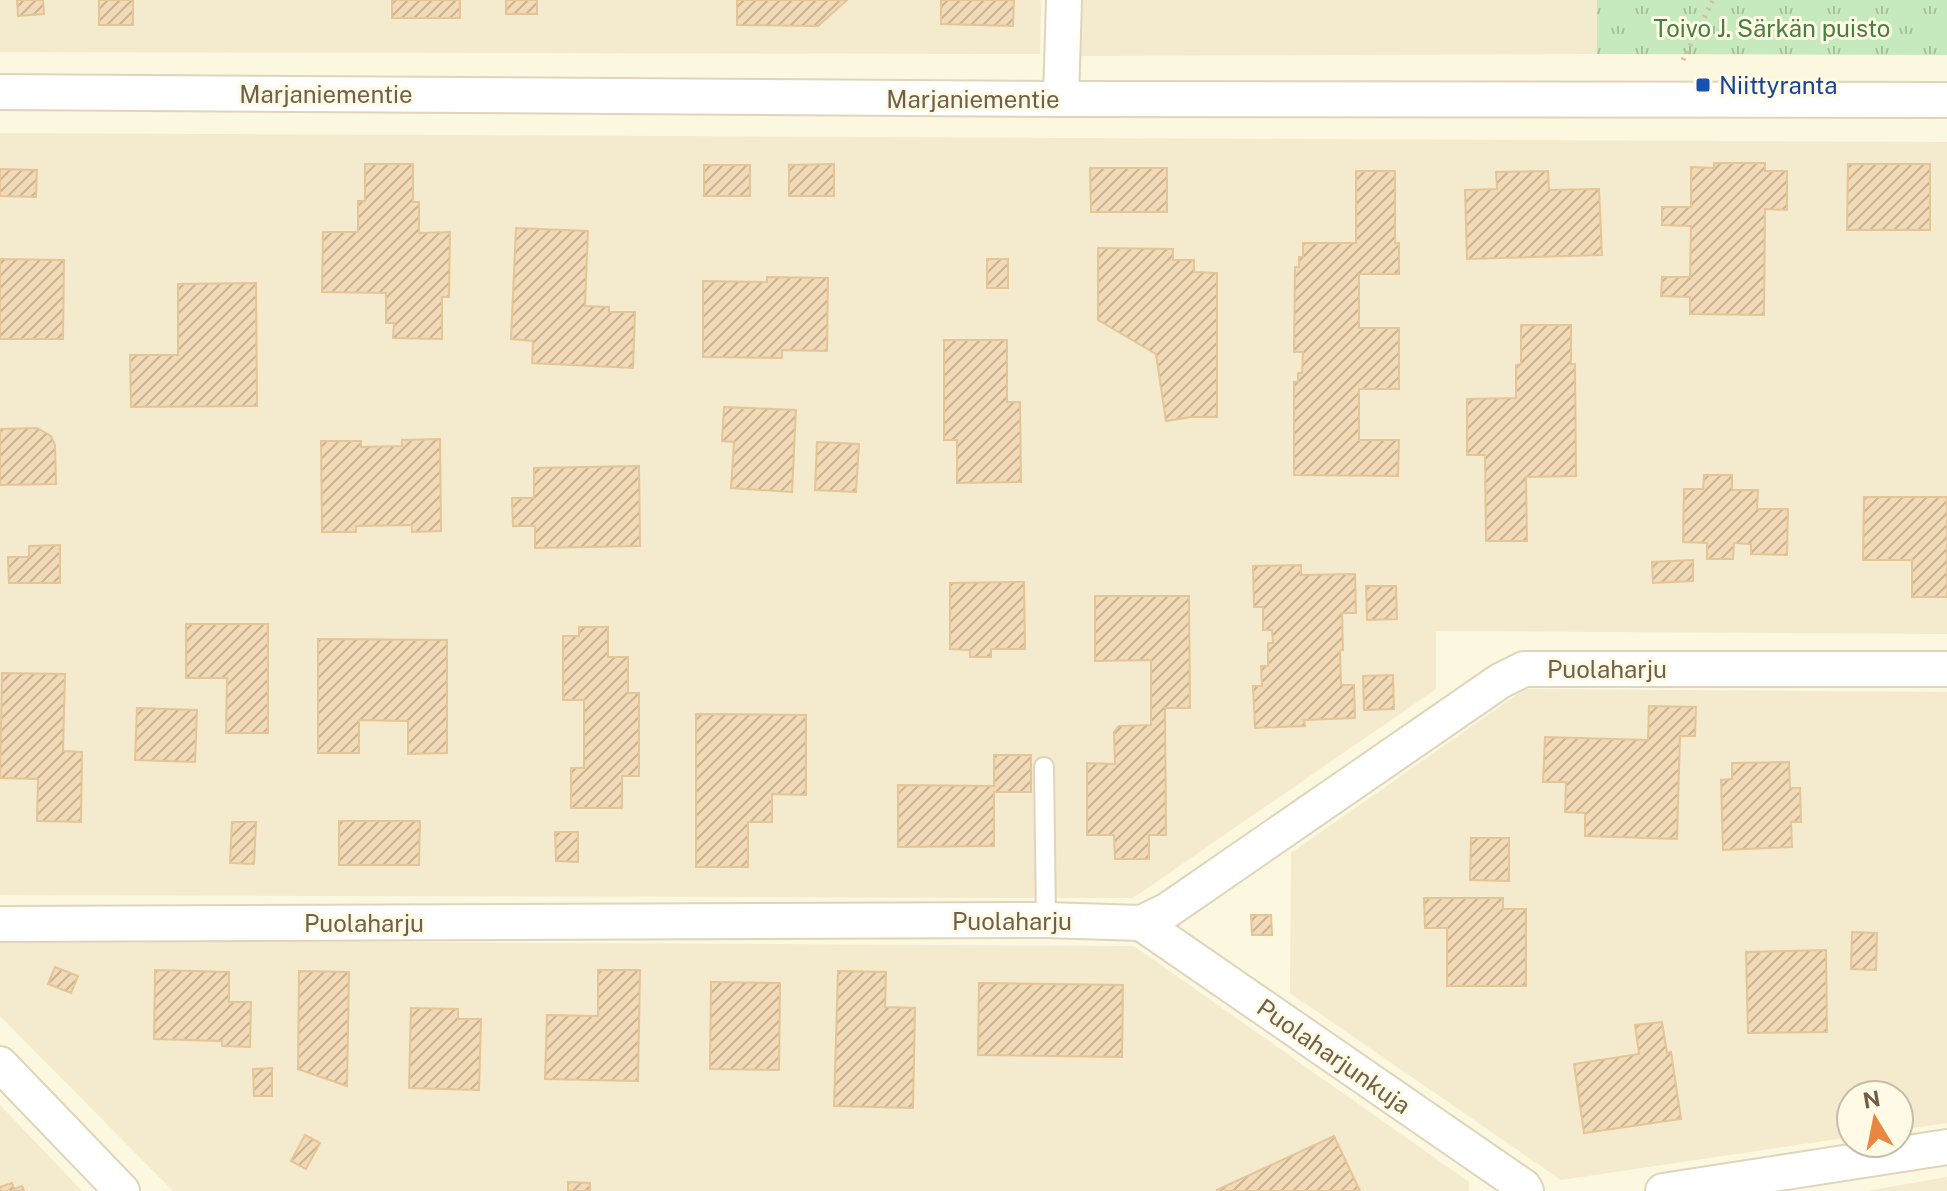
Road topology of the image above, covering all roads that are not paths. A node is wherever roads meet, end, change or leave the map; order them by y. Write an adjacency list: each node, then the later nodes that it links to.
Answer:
1 (1064, 0): 3 (street)
2 (0, 92): 3 (street, Marjaniementie)
3 (1061, 99): 4 (street, Marjaniementie)
4 (1947, 100)
5 (1947, 669): 8 (street, Puolaharju)
6 (1044, 767): 7 (lane)
7 (1046, 920): 8 (street, Puolaharju); 9 (street, Puolaharju)
8 (1141, 923): 13 (street, Puolaharjunkuja)
9 (0, 924)
10 (0, 1064): 12 (street)
11 (1947, 1147): 14 (street)
12 (122, 1191)
13 (1526, 1191)
14 (1663, 1191)

